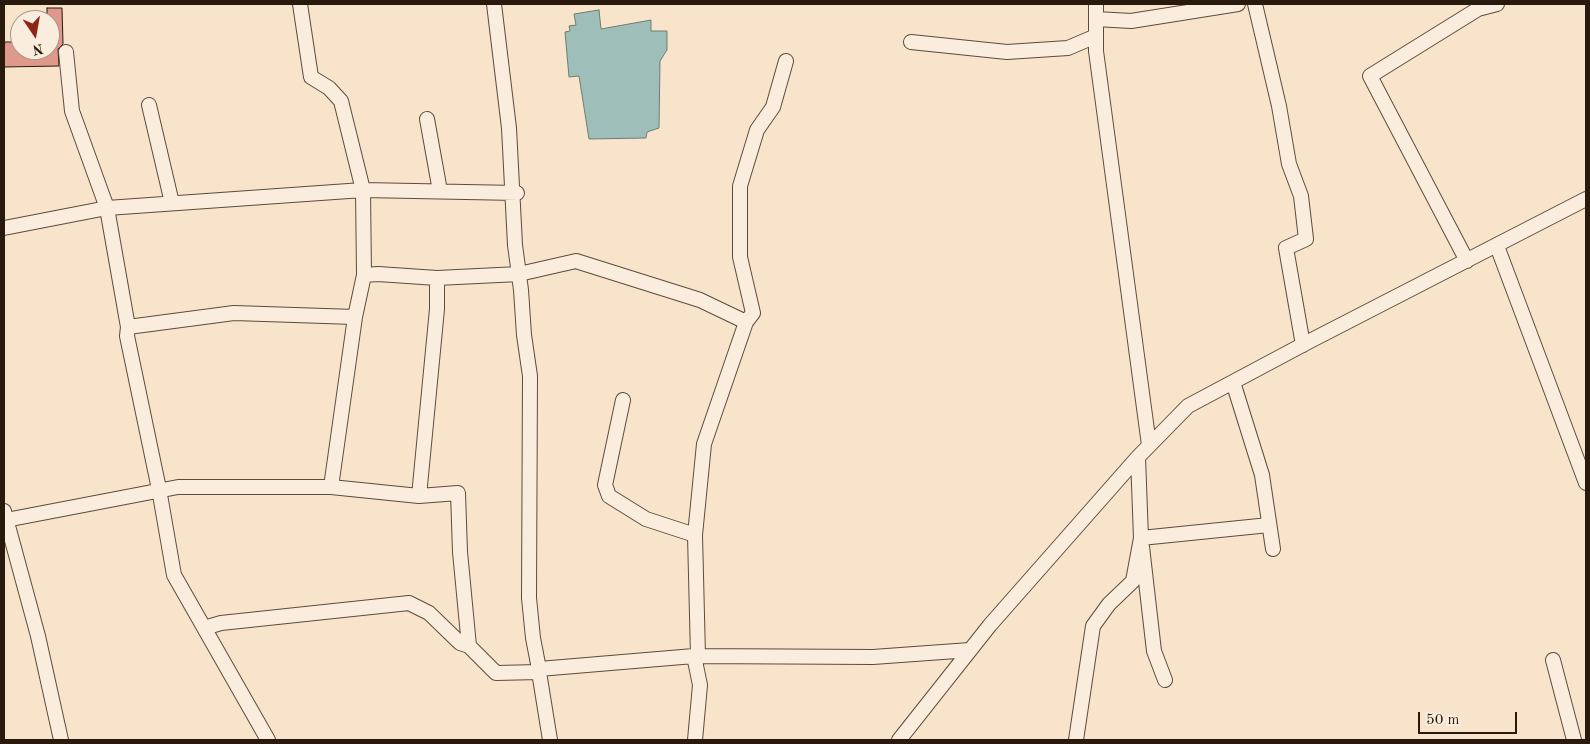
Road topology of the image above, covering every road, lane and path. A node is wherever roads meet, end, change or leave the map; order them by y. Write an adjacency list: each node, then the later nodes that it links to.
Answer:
1 (300, 4): 14 (street)
2 (494, 4): 16 (street)
3 (1096, 4): 7 (street)
4 (1238, 4): 7 (street)
5 (1255, 4): 29 (street)
6 (1497, 4): 22 (street)
7 (1096, 19): 8 (street)
8 (1096, 36): 9 (street); 32 (street)
9 (911, 42)
10 (66, 52): 19 (street)
11 (786, 61): 27 (street)
12 (150, 105): 18 (street)
13 (426, 119): 15 (street)
14 (363, 190): 15 (street); 18 (street); 24 (street)
15 (440, 191): 16 (street)
16 (515, 193): 23 (street)
17 (1586, 199): 21 (street)
18 (172, 203): 19 (street)
19 (107, 208): 20 (street); 28 (street)
20 (4, 228)
21 (1497, 246): 22 (street); 34 (street)
22 (1467, 261): 29 (street)
23 (519, 274): 25 (street); 27 (street); 46 (street)
24 (364, 275): 25 (street); 26 (street)
25 (437, 278): 37 (street)
26 (355, 317): 28 (street); 35 (street)
27 (746, 322): 40 (street)
28 (128, 327): 36 (street)
29 (1303, 345): 30 (street)
30 (1234, 382): 32 (street); 39 (street)
31 (623, 400): 40 (street)
32 (1150, 445): 33 (street)
33 (1138, 457): 41 (street); 45 (street)
34 (1586, 484)
35 (331, 486): 36 (street); 37 (street)
36 (159, 489): 38 (street); 43 (street)
37 (420, 496): 44 (street)
38 (5, 515): 49 (street)
39 (1269, 525): 41 (street); 42 (street)
40 (696, 535): 46 (street)
41 (1140, 538): 48 (street); 54 (street)
42 (1273, 549)
43 (204, 628): 44 (street); 50 (street)
44 (469, 646): 51 (street)
45 (970, 650): 46 (street); 53 (street)
46 (696, 656): 52 (street)
47 (1553, 660): 55 (street)
48 (1165, 680)
49 (61, 740)
50 (268, 740)
51 (550, 740)
52 (695, 740)
53 (899, 740)
54 (1076, 740)
55 (1574, 740)

